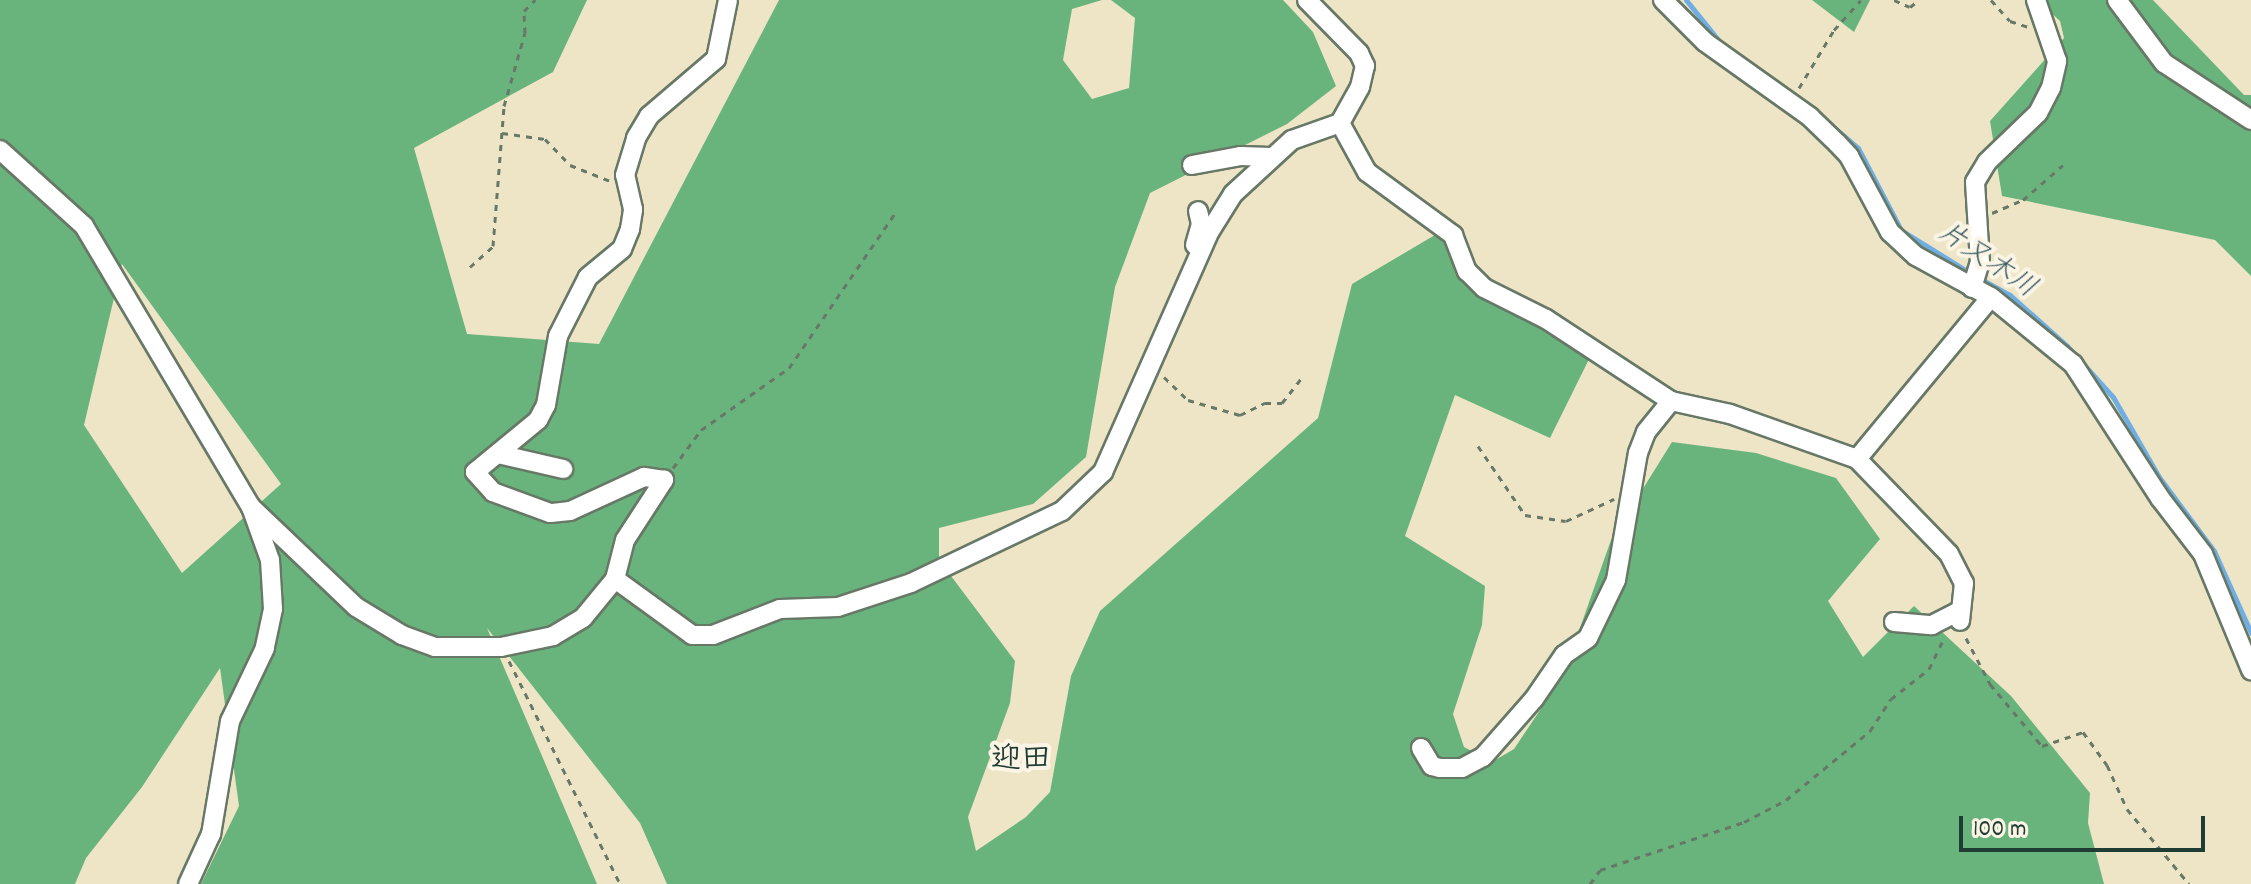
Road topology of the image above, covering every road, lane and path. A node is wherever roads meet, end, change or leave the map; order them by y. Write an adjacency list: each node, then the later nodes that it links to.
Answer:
1 (535, 0): 15 (path)
2 (728, 0): 20 (street)
3 (1307, 0): 14 (street)
4 (1663, 0): 26 (street)
5 (1861, 0): 12 (path)
6 (1894, 0): 7 (path)
7 (1919, 0)
8 (1991, 0): 11 (path)
9 (2036, 0): 11 (street)
10 (2117, 0): 13 (street)
11 (2045, 29): 23 (street)
12 (1799, 87)
13 (2251, 120)
14 (1340, 123): 17 (street); 30 (street)
15 (502, 133): 20 (path); 24 (path)
16 (0, 150): 37 (street)
17 (1270, 157): 18 (street); 25 (street)
18 (1192, 165)
19 (2063, 165): 23 (path)
20 (625, 177): 32 (street)
21 (1198, 211): 25 (street)
22 (896, 212): 35 (path)
23 (1983, 216): 26 (street)
24 (470, 267)
25 (1193, 271): 28 (street)
26 (1975, 279): 27 (street)
27 (1991, 297): 33 (street); 42 (street)
28 (1154, 365): 29 (path); 38 (street)
29 (1302, 377)
30 (1671, 401): 33 (street); 36 (street)
31 (1478, 446): 36 (path)
32 (498, 454): 34 (street); 35 (street)
33 (1857, 459): 39 (street)
34 (563, 469)
35 (664, 480): 38 (street)
36 (1632, 490): 43 (street)
37 (251, 507): 41 (street); 44 (street)
38 (615, 579): 41 (street)
39 (1958, 617): 40 (street); 46 (path); 47 (path)
40 (1894, 622)
41 (501, 647): 45 (path)
42 (2251, 670)
43 (1421, 748)
44 (188, 884)
45 (620, 884)
46 (1590, 884)
47 (2189, 884)

